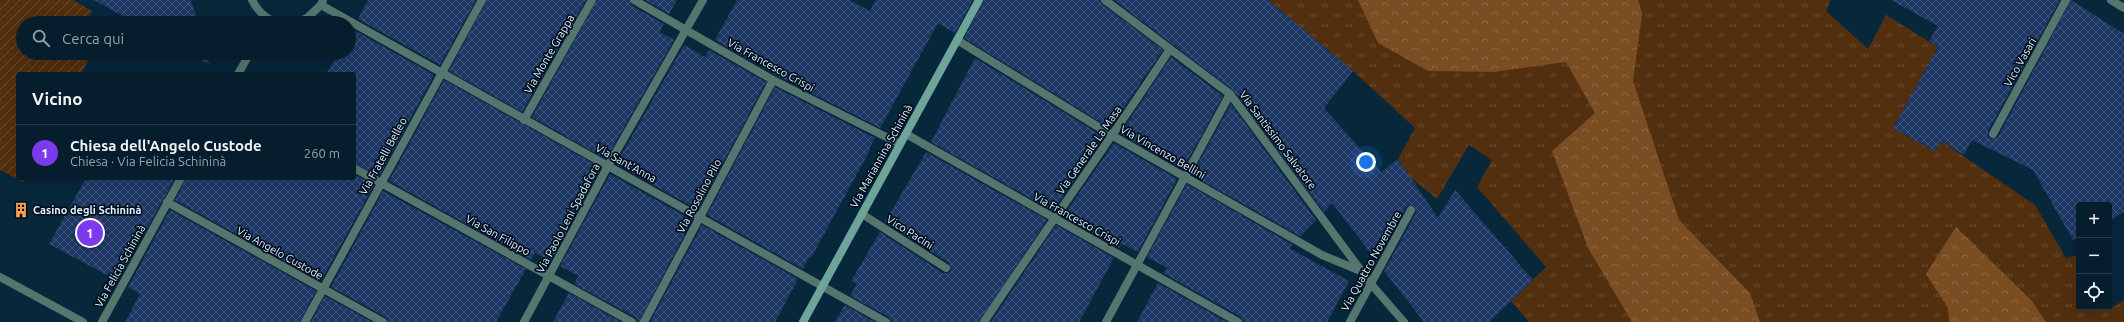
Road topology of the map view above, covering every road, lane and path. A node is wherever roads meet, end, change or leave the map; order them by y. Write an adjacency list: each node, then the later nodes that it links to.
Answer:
1 (252, 0): 12 (street)
2 (482, 0): 21 (street, Via Fratelli Belleo)
3 (592, 0): 24 (street, Via Monte Grappa)
4 (634, 0): 16 (street, Via Francesco Crispi)
5 (703, 0): 16 (street, Via Paolo Leni Spadafora)
6 (979, 0): 17 (main road, Via Mariannina Schininà)
7 (1106, 0): 18 (street, Via Santissimo Salvatore)
8 (2066, 0): 26 (street, Vico Vasari)
9 (2111, 0): 11 (street)
10 (322, 3): 13 (street); 14 (street, Via Sant'Anna)
11 (2124, 8)
12 (263, 16)
13 (309, 16)
14 (342, 16)
15 (356, 25): 21 (street, Via Sant'Anna)
16 (686, 30): 22 (street, Via Francesco Crispi); 29 (street, Via Paolo Leni Spadafora)
17 (957, 40): 25 (main road, Via Mariannina Schininà); 27 (street, Via Vincenzo Bellini)
18 (1170, 49): 23 (street, Via Santissimo Salvatore); 27 (street, Via Generale La Masa)
19 (246, 60): 20 (street)
20 (239, 72)
21 (442, 73): 24 (street, Via Sant'Anna); 33 (street, Via Fratelli Belleo)
22 (773, 80): 28 (street, Via Francesco Crispi); 37 (street, Via Rosolino Pilo)
23 (1230, 94): 31 (street); 41 (street, Via Santissimo Salvatore)
24 (524, 120): 29 (street, Via Sant'Anna)
25 (906, 134): 28 (main road, Via Mariannina Schininà); 38 (street, Via Francesco Crispi)
26 (1993, 134)
27 (1113, 136): 31 (street, Via Vincenzo Bellini); 38 (street, Via Generale La Masa)
28 (900, 144): 36 (main road, Via Mariannina Schininà)
29 (608, 166): 37 (street, Via Sant'Anna); 42 (street, Via Paolo Leni Spadafora)
30 (356, 169): 33 (street, Via San Filippo)
31 (1185, 177): 39 (street); 41 (street, Via Vincenzo Bellini)
32 (180, 180): 34 (street, Via Felicia Schininà)
33 (381, 183): 42 (street, Via San Filippo); 46 (street, Via Fratelli Belleo)
34 (167, 202): 46 (street, Via Angelo Custode); 48 (street, Via Felicia Schininà)
35 (1412, 210): 44 (street, Via Quattro Novembre)
36 (862, 214): 40 (street, Vico Pacini); 45 (main road, Via Mariannina Schininà)
37 (700, 217): 45 (street, Via Sant'Anna); 53 (street, Via Rosolino Pilo)
38 (1054, 218): 39 (street, Via Francesco Crispi); 56 (street, Via Generale La Masa)
39 (1137, 265): 57 (street); 58 (street, Via Francesco Crispi)
40 (946, 268)
41 (1363, 272): 44 (street, Via Santissimo Salvatore)
42 (549, 276): 51 (street, Via Paolo Leni Spadafora); 52 (street, Via San Filippo)
43 (0, 277): 47 (street)
44 (1371, 284): 59 (street, Via Quattro Novembre); 60 (street, Via Santissimo Salvatore)
45 (823, 286): 54 (main road, Via Mariannina Schininà); 55 (street, Via Sant'Anna)
46 (322, 288): 49 (street, Via Fratelli Belleo); 50 (street, Via Angelo Custode)
47 (83, 322)
48 (102, 322)
49 (304, 322)
50 (383, 322)
51 (524, 322)
52 (632, 322)
53 (644, 322)
54 (803, 322)
55 (886, 322)
56 (984, 322)
57 (1106, 322)
58 (1238, 322)
59 (1350, 322)
60 (1404, 322)

